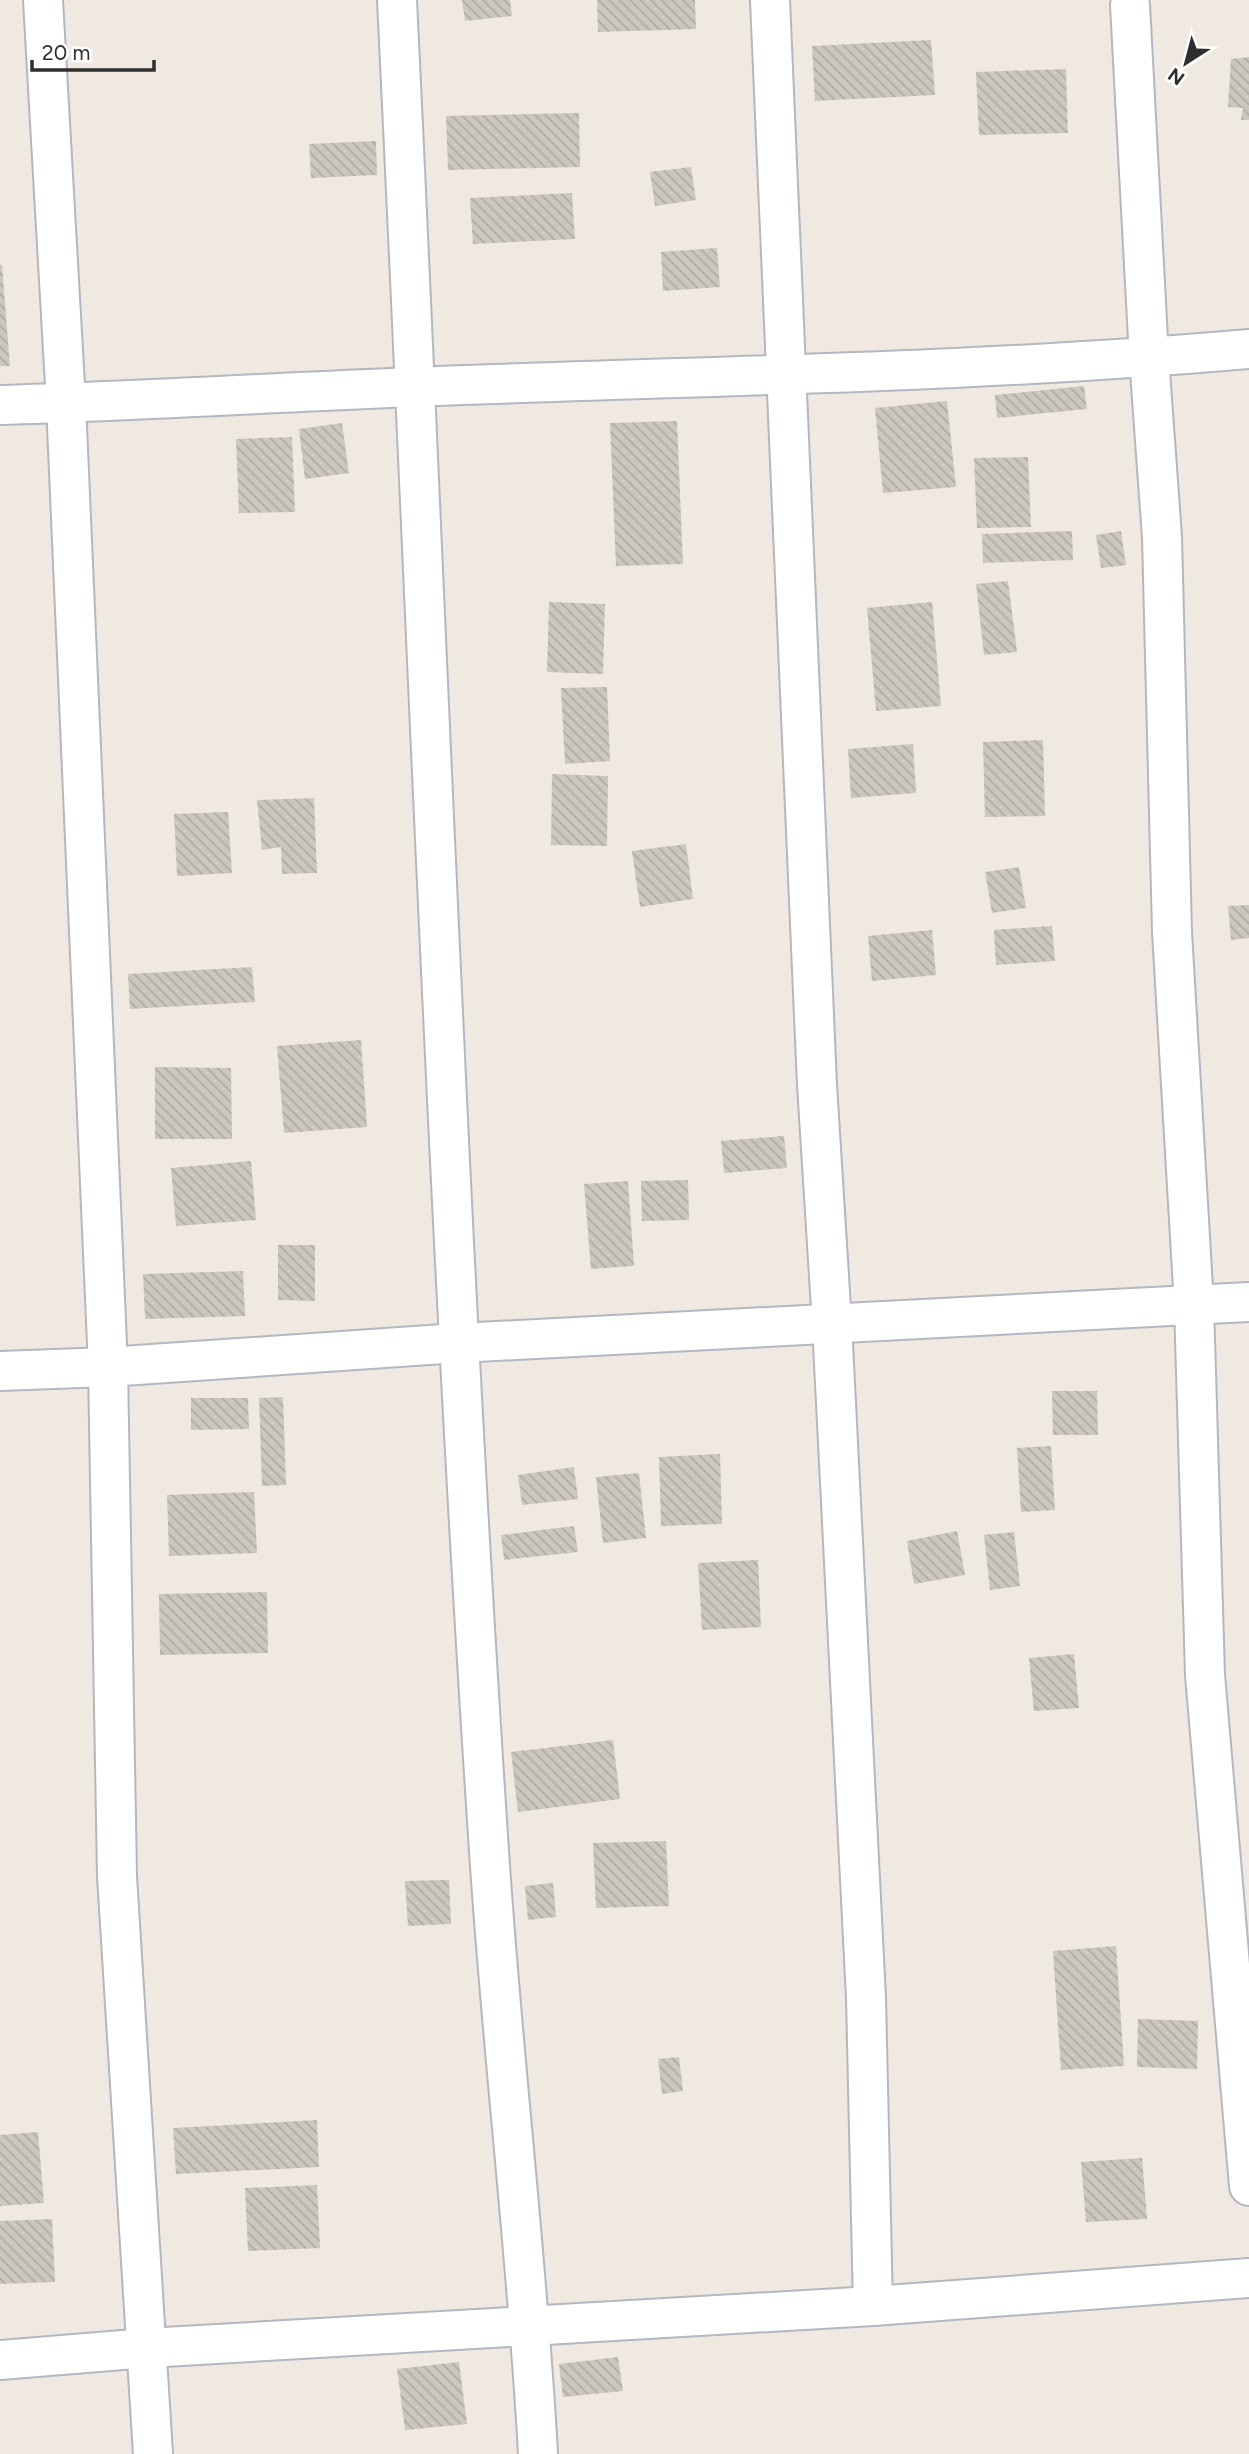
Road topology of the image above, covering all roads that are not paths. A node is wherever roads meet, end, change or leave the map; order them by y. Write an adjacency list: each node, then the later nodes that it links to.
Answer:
1 (43, 0): 9 (street)
2 (397, 0): 8 (street)
3 (770, 0): 7 (street)
4 (1129, 5): 6 (street)
5 (1249, 349): 6 (street)
6 (1149, 358): 7 (street); 12 (street)
7 (786, 374): 8 (street); 13 (street)
8 (415, 386): 9 (street); 14 (street)
9 (66, 403): 10 (street); 15 (street)
10 (0, 405)
11 (1249, 1302): 12 (street)
12 (1194, 1305): 13 (street); 17 (street)
13 (832, 1324): 14 (street); 19 (street)
14 (458, 1343): 15 (street); 20 (street)
15 (108, 1367): 16 (street); 21 (street)
16 (0, 1371)
17 (1249, 2186)
18 (1249, 2278): 19 (street)
19 (873, 2306): 20 (street)
20 (531, 2326): 21 (street); 24 (street)
21 (147, 2348): 22 (street); 23 (street)
22 (0, 2360)
23 (153, 2454)
24 (538, 2454)

